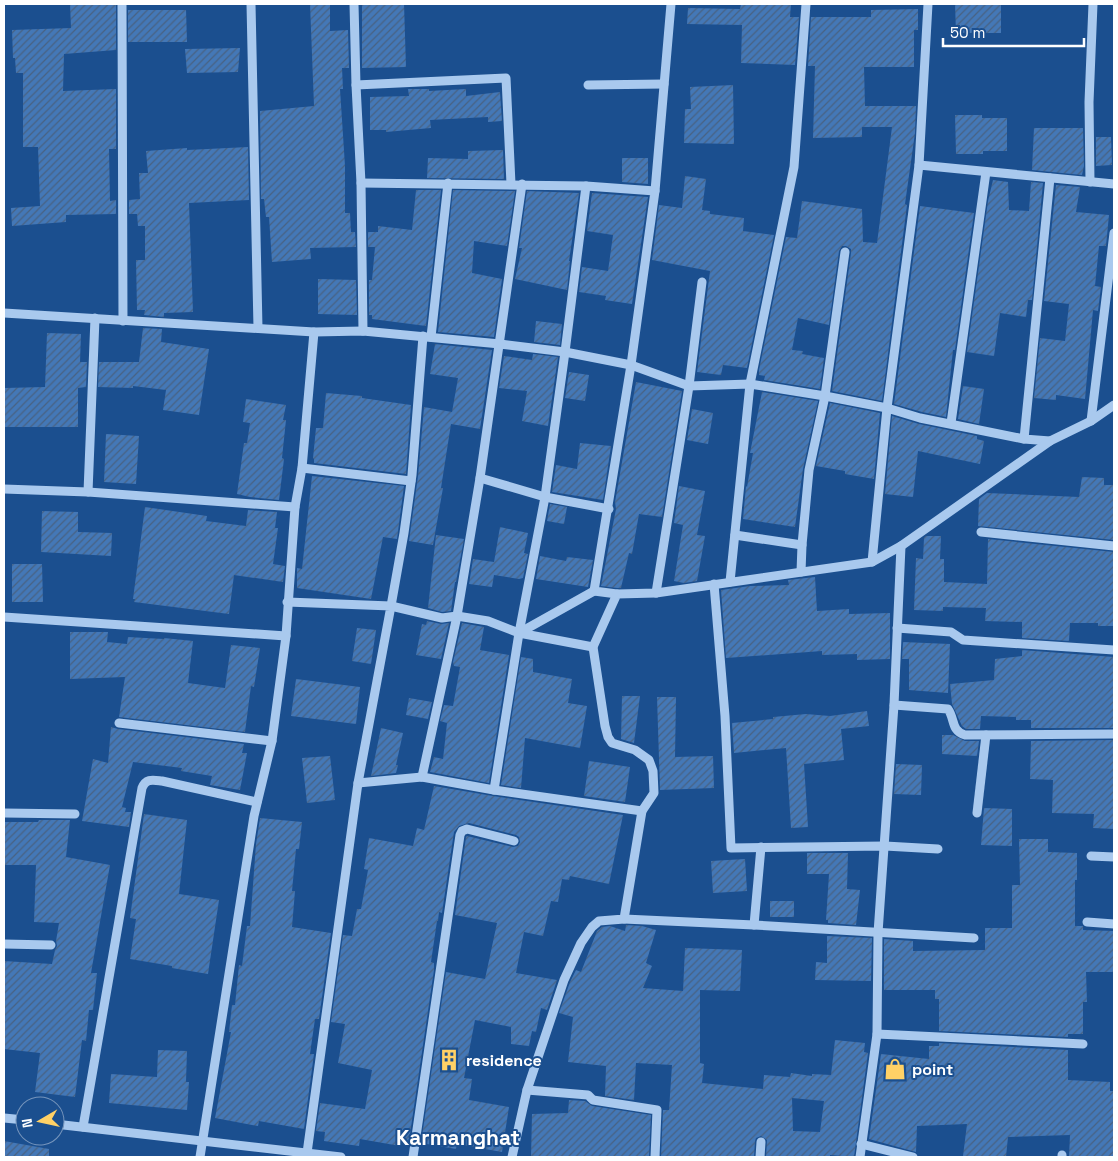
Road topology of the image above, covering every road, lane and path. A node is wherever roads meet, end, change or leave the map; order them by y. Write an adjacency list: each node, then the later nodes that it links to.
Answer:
1 (122, 4): 27 (street)
2 (251, 4): 28 (street)
3 (354, 4): 9 (street)
4 (671, 4): 8 (street)
5 (806, 4): 35 (street)
6 (928, 4): 11 (street)
7 (1093, 4): 14 (street)
8 (664, 84): 10 (street); 21 (street)
9 (356, 85): 15 (street); 17 (street)
10 (588, 85)
11 (919, 165): 12 (street); 39 (street)
12 (986, 172): 13 (street); 41 (street)
13 (1050, 178): 14 (street); 42 (street)
14 (1090, 182): 19 (street)
15 (361, 183): 16 (street); 29 (street)
16 (448, 183): 17 (street); 31 (street)
17 (510, 184): 18 (street)
18 (522, 184): 20 (street); 32 (street)
19 (1114, 184)
20 (586, 186): 21 (street); 33 (street)
21 (655, 191): 34 (street)
22 (1114, 233): 40 (street)
23 (845, 252): 37 (street)
24 (702, 282): 36 (street)
25 (4, 313): 26 (street)
26 (95, 318): 27 (street); 48 (street)
27 (123, 321): 28 (street)
28 (258, 328): 30 (street)
29 (363, 331): 30 (street); 31 (street)
30 (314, 332): 44 (street)
31 (427, 337): 32 (street); 46 (street)
32 (500, 344): 33 (street); 45 (street)
33 (565, 352): 34 (street); 49 (street)
34 (631, 365): 36 (street); 51 (street)
35 (750, 384): 36 (street); 37 (street); 53 (street)
36 (689, 386): 62 (street)
37 (825, 396): 39 (street); 54 (street)
38 (1114, 405): 40 (street)
39 (887, 408): 41 (street); 57 (street)
40 (1091, 421): 43 (street)
41 (951, 423): 42 (street)
42 (1024, 439): 43 (street)
43 (1050, 442): 55 (street)
44 (302, 468): 46 (street); 50 (street)
45 (480, 478): 49 (street); 66 (street)
46 (411, 481): 65 (street)
47 (4, 489): 48 (street)
48 (88, 492): 50 (street)
49 (544, 496): 51 (street); 69 (street)
50 (296, 507): 64 (street)
51 (609, 509): 61 (street)
52 (981, 532): 56 (street)
53 (735, 535): 54 (street); 59 (street)
54 (802, 545): 58 (street)
55 (901, 546): 57 (street); 68 (street)
56 (1114, 546)
57 (872, 562): 58 (street)
58 (801, 572): 59 (street)
59 (730, 582): 60 (street)
60 (714, 584): 62 (street); 88 (street)
61 (594, 591): 63 (street); 69 (street)
62 (656, 593): 63 (street)
63 (617, 594): 71 (street)
64 (287, 602): 65 (street); 70 (street)
65 (391, 606): 66 (street); 79 (street)
66 (457, 616): 69 (street); 78 (street)
67 (4, 617): 70 (street)
68 (897, 628): 72 (street); 73 (street)
69 (519, 633): 71 (street); 80 (street)
70 (286, 636): 77 (street)
71 (593, 647): 82 (street)
72 (1114, 650)
73 (894, 705): 76 (street); 87 (street)
74 (119, 723): 77 (street)
75 (1114, 734): 76 (street)
76 (986, 735): 85 (street)
77 (272, 741): 81 (street)
78 (422, 777): 79 (street); 80 (street)
79 (358, 783): 108 (street)
80 (494, 790): 82 (street)
81 (257, 802): 104 (street); 105 (street)
82 (642, 811): 92 (street)
83 (4, 814): 84 (street)
84 (75, 814)
85 (977, 814)
86 (514, 841): 111 (street)
87 (885, 846): 88 (street); 89 (street); 96 (street)
88 (761, 847): 95 (street)
89 (938, 849)
90 (1091, 856): 91 (street)
91 (1114, 857)
92 (624, 919): 95 (street); 102 (street)
93 (1087, 922): 94 (street)
94 (1114, 924)
95 (754, 925): 96 (street)
96 (878, 933): 97 (street); 100 (street)
97 (974, 938)
98 (4, 944): 99 (street)
99 (51, 945)
100 (877, 1034): 101 (street); 107 (street)
101 (1083, 1044)
102 (527, 1090): 112 (street); 113 (street)
103 (65, 1125): 104 (street)
104 (83, 1127): 105 (street)
105 (202, 1141): 108 (street); 109 (street)
106 (761, 1142): 114 (street)
107 (861, 1144): 115 (street); 116 (street)
108 (307, 1153): 110 (street)
109 (200, 1157)
110 (341, 1157)
111 (413, 1157)
112 (512, 1157)
113 (655, 1157)
114 (760, 1157)
115 (860, 1157)
116 (913, 1157)

